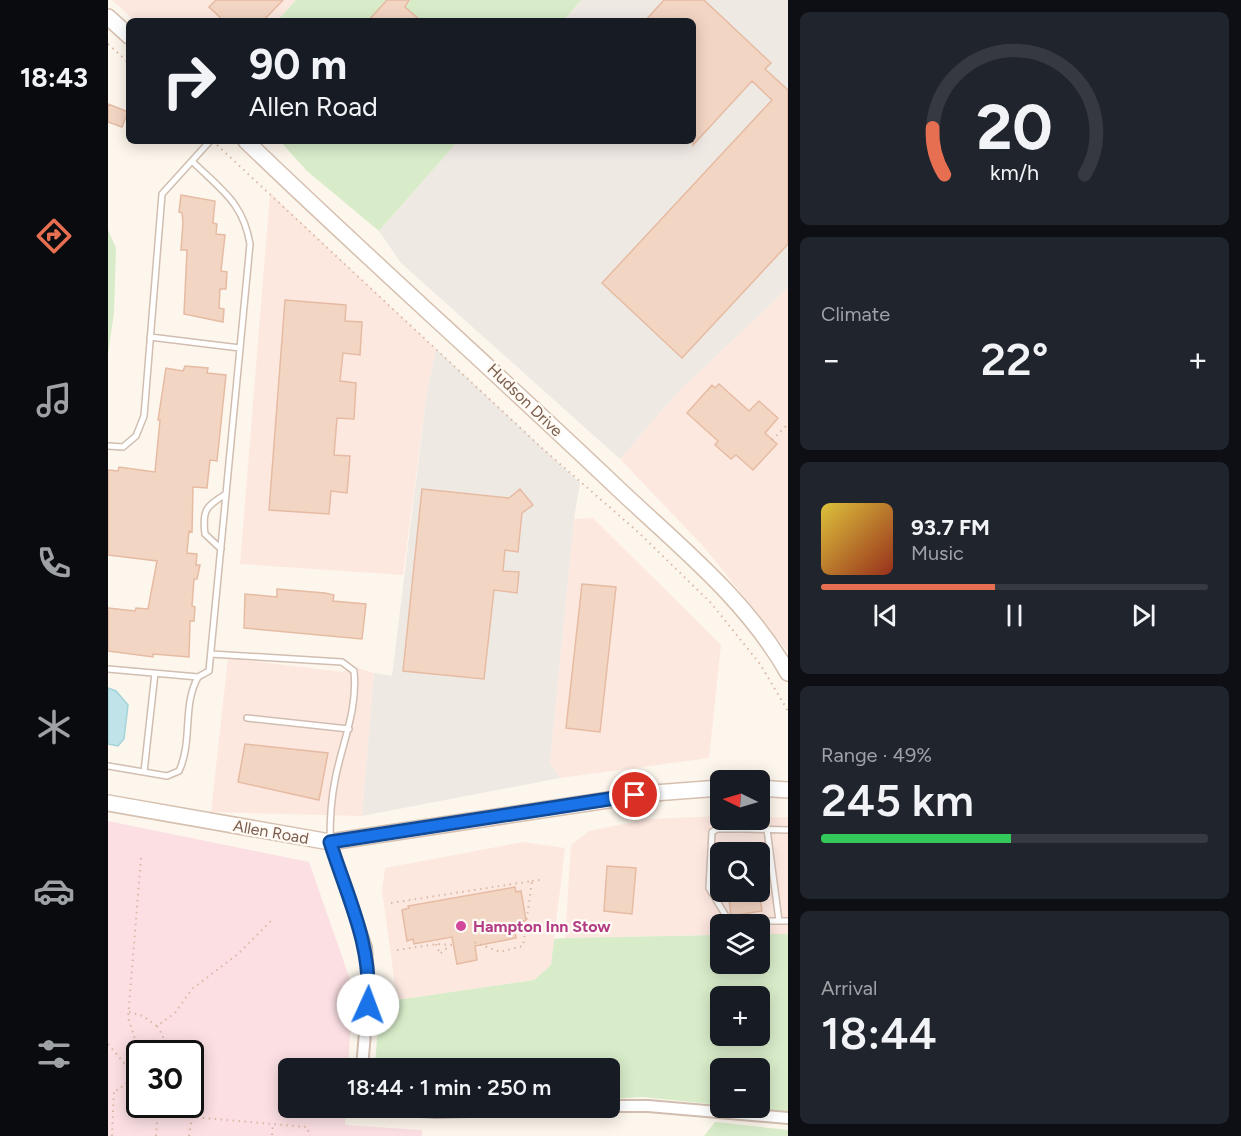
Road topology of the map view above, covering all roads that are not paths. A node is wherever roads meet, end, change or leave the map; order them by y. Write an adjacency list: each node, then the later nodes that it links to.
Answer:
1 (108, 17): 2 (main road)
2 (126, 33)
3 (208, 144): 5 (lane)
4 (249, 144): 14 (main road, Hudson Drive)
5 (192, 161): 6 (lane); 7 (lane)
6 (150, 337): 7 (lane); 8 (lane)
7 (240, 348): 9 (lane)
8 (108, 446)
9 (226, 494): 10 (lane); 10 (lane)
10 (221, 549): 11 (lane)
11 (211, 654): 15 (lane); 17 (lane)
12 (108, 669): 13 (lane)
13 (155, 673): 15 (lane); 19 (lane)
14 (788, 673)
15 (198, 677): 19 (lane)
16 (247, 718): 17 (lane)
17 (350, 729): 28 (lane)
18 (108, 766): 19 (lane)
19 (144, 772)
20 (710, 789): 28 (main road, Allen Road)
21 (770, 789): 22 (main road)
22 (788, 790)
23 (108, 803): 28 (main road, Allen Road)
24 (715, 830): 29 (lane)
25 (766, 830): 29 (lane)
26 (770, 830): 27 (lane)
27 (788, 830)
28 (330, 842): 31 (street)
29 (779, 921): 30 (lane)
30 (788, 921)
31 (363, 1058)
32 (620, 1106): 33 (street)
33 (788, 1118)

